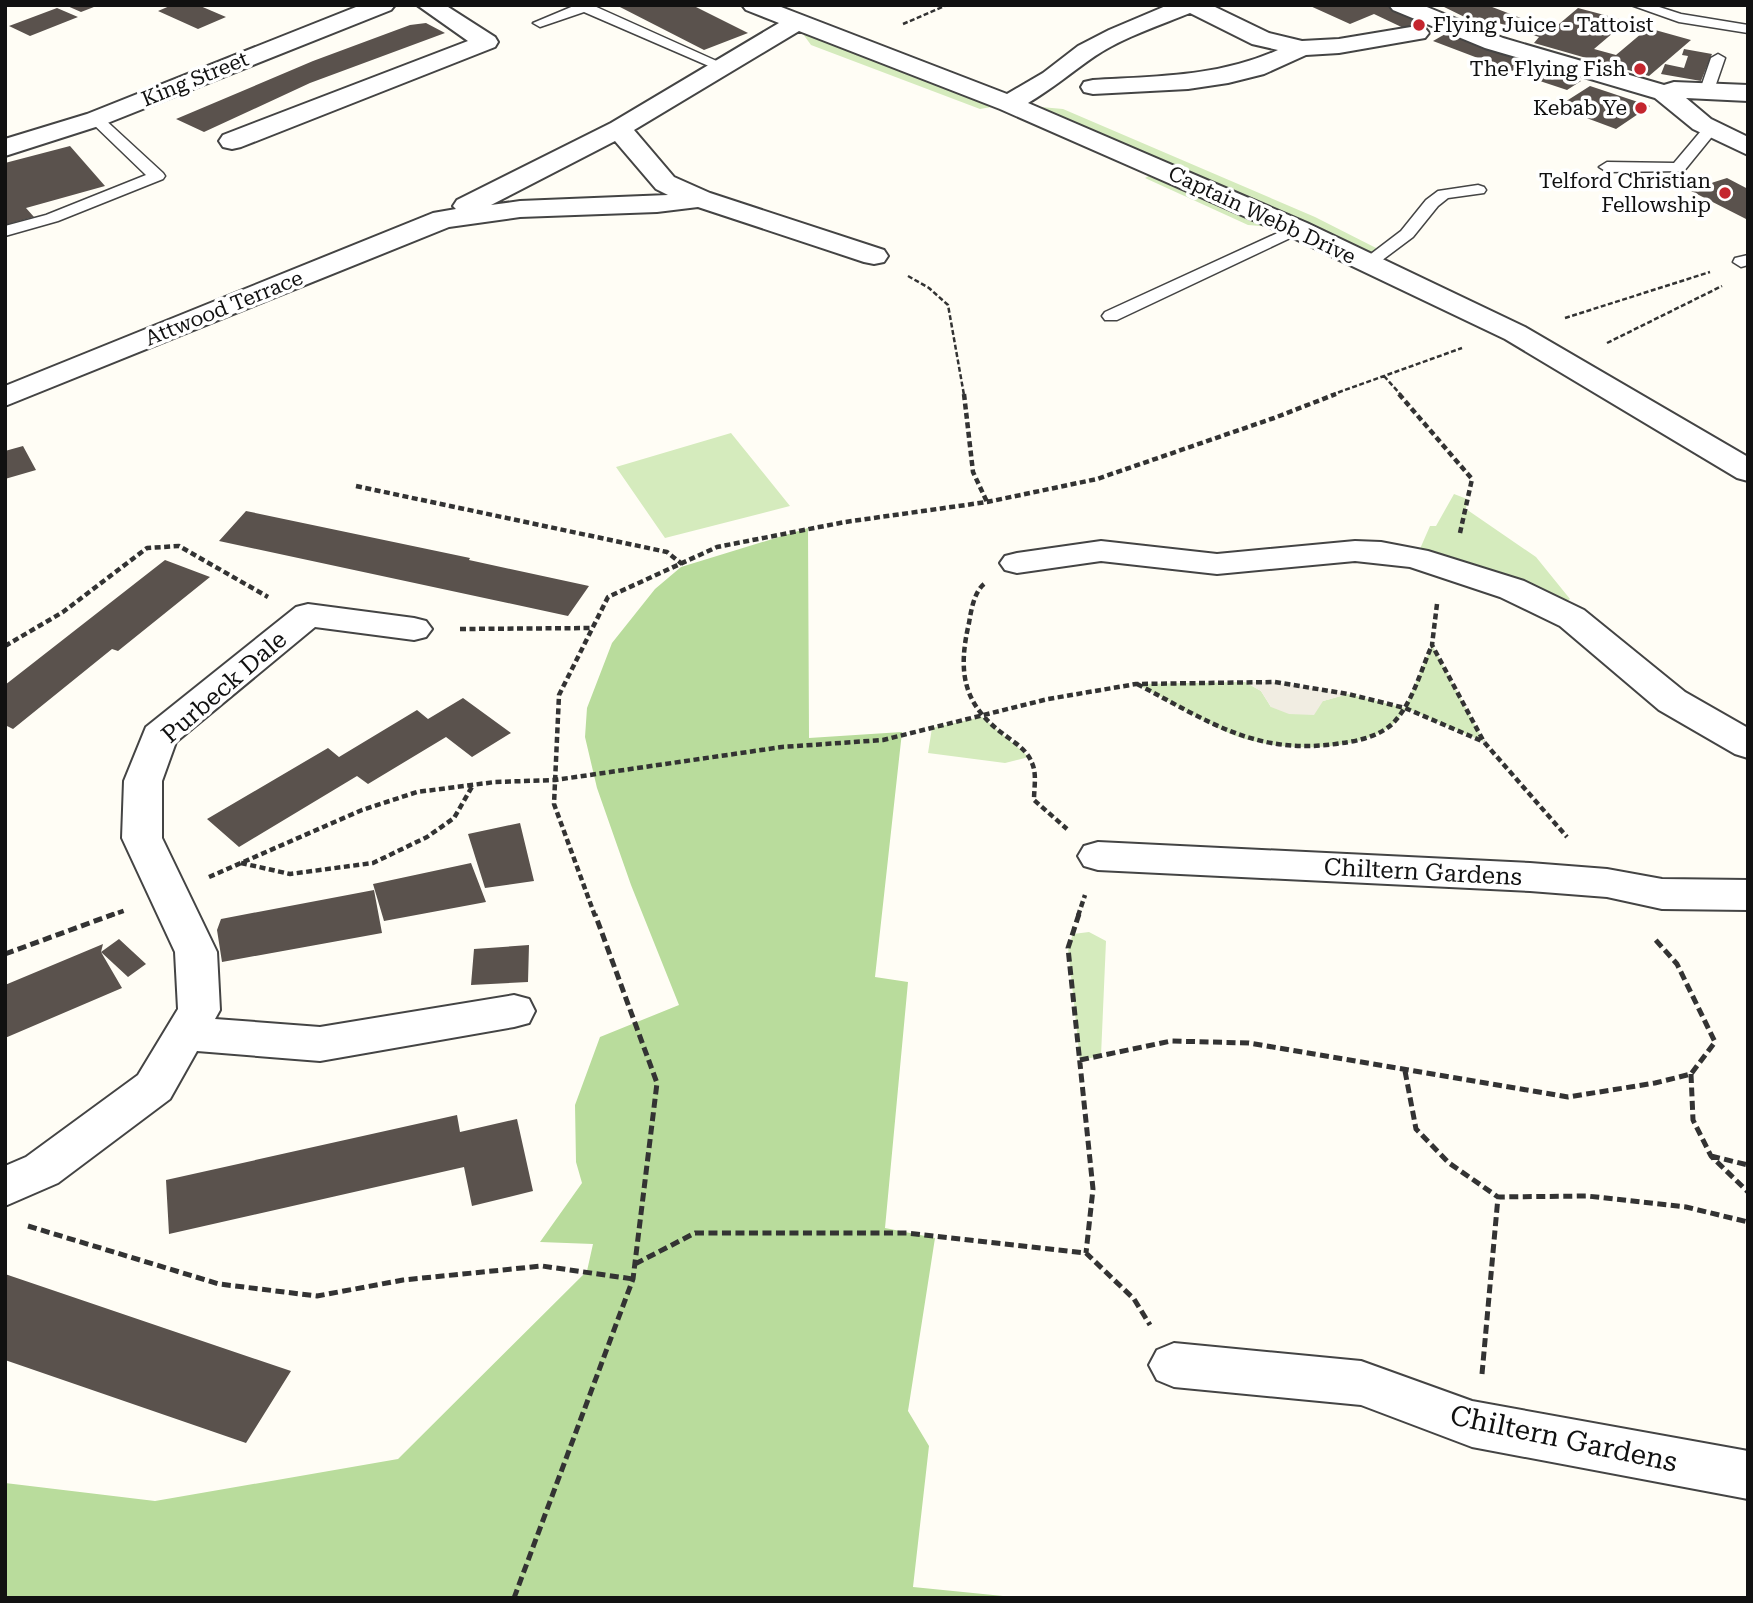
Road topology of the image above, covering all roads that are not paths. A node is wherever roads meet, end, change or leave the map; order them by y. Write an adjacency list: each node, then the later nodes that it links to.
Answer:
1 (383, 5): 19 (street, King Street)
2 (429, 5): 22 (street)
3 (754, 5): 8 (street, Captain Webb Drive)
4 (1190, 5): 11 (street); 18 (street)
5 (1401, 5): 16 (street)
6 (1638, 5): 9 (lane)
7 (540, 23): 13 (lane)
8 (795, 23): 13 (street, Attwood Terrace); 18 (street, Captain Webb Drive)
9 (1748, 29)
10 (1417, 33): 11 (street)
11 (1302, 48): 14 (street)
12 (1718, 58): 15 (lane)
13 (723, 67): 20 (street, Attwood Terrace)
14 (1093, 87)
15 (1707, 90): 16 (street); 17 (street)
16 (1664, 93): 21 (street)
17 (1748, 93)
18 (1009, 104): 29 (street, Captain Webb Drive)
19 (96, 119): 24 (street, King Street); 30 (lane)
20 (620, 128): 27 (street); 28 (street, Attwood Terrace)
21 (1711, 128): 23 (street); 25 (lane)
22 (232, 141)
23 (1748, 147)
24 (5, 148)
25 (1607, 167)
26 (1478, 190): 32 (lane)
27 (700, 199): 28 (street, Attwood Terrace); 31 (street, Attwood Terrace)
28 (443, 219): 34 (street, Attwood Terrace)
29 (1297, 229): 32 (street, Captain Webb Drive); 33 (lane)
30 (5, 231)
31 (874, 256)
32 (1367, 263): 35 (street, Captain Webb Drive)
33 (1111, 316)
34 (5, 397)
35 (1748, 471)
36 (1017, 563): 38 (street)
37 (414, 629): 42 (street, Purbeck Dale)
38 (1748, 744)
39 (1098, 856): 40 (street, Chiltern Gardens)
40 (1748, 895)
41 (514, 1011): 42 (street)
42 (185, 1033): 43 (street, Purbeck Dale)
43 (5, 1187)
44 (1174, 1365): 45 (street, Chiltern Gardens)
45 (1748, 1475)

